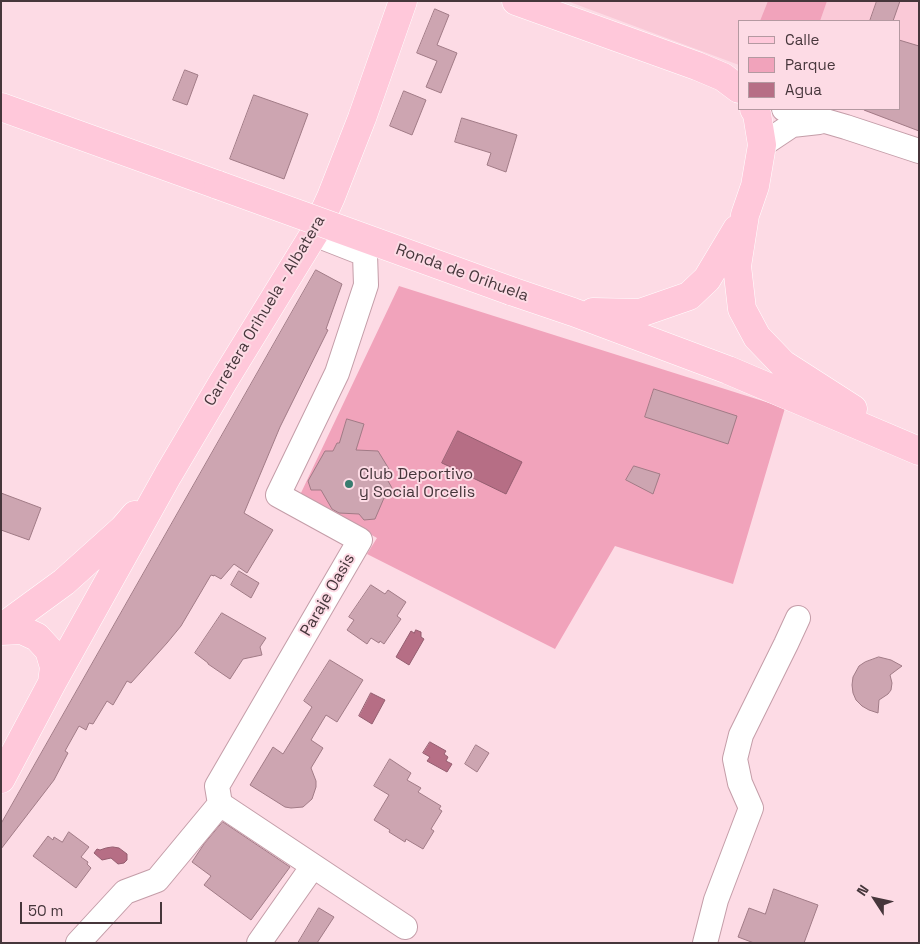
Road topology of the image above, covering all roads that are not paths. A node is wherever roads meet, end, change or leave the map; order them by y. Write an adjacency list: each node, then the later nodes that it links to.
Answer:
1 (403, 1): 4 (main road, Carretera Orihuela - Albatera)
2 (418, 1): 4 (main road)
3 (516, 1): 5 (main road)
4 (391, 37): 17 (main road, Carretera Orihuela - Albatera)
5 (738, 89)
6 (1, 96): 11 (main road)
7 (1, 107): 11 (main road, Ronda de Orihuela)
8 (755, 110): 13 (main road)
9 (787, 110): 10 (street)
10 (826, 122): 13 (street); 14 (street)
11 (58, 127): 15 (main road, Ronda de Orihuela)
12 (1, 128): 15 (main road)
13 (762, 144): 16 (main road)
14 (919, 151)
15 (218, 186): 18 (main road, Ronda de Orihuela, bridge)
16 (745, 215): 18 (main road); 19 (main road)
17 (314, 234): 20 (main road, Carretera Orihuela - Albatera); 25 (street, Paraje Oasis)
18 (573, 312): 19 (main road, Ronda de Orihuela)
19 (916, 450)
20 (168, 475): 22 (main road); 23 (main road)
21 (798, 618): 30 (street)
22 (1, 630): 23 (main road)
23 (52, 683): 24 (main road)
24 (1, 779)
25 (220, 804): 26 (street); 28 (street)
26 (313, 866): 27 (street); 29 (street)
27 (405, 927)
28 (78, 943)
29 (259, 943)
30 (705, 943)

